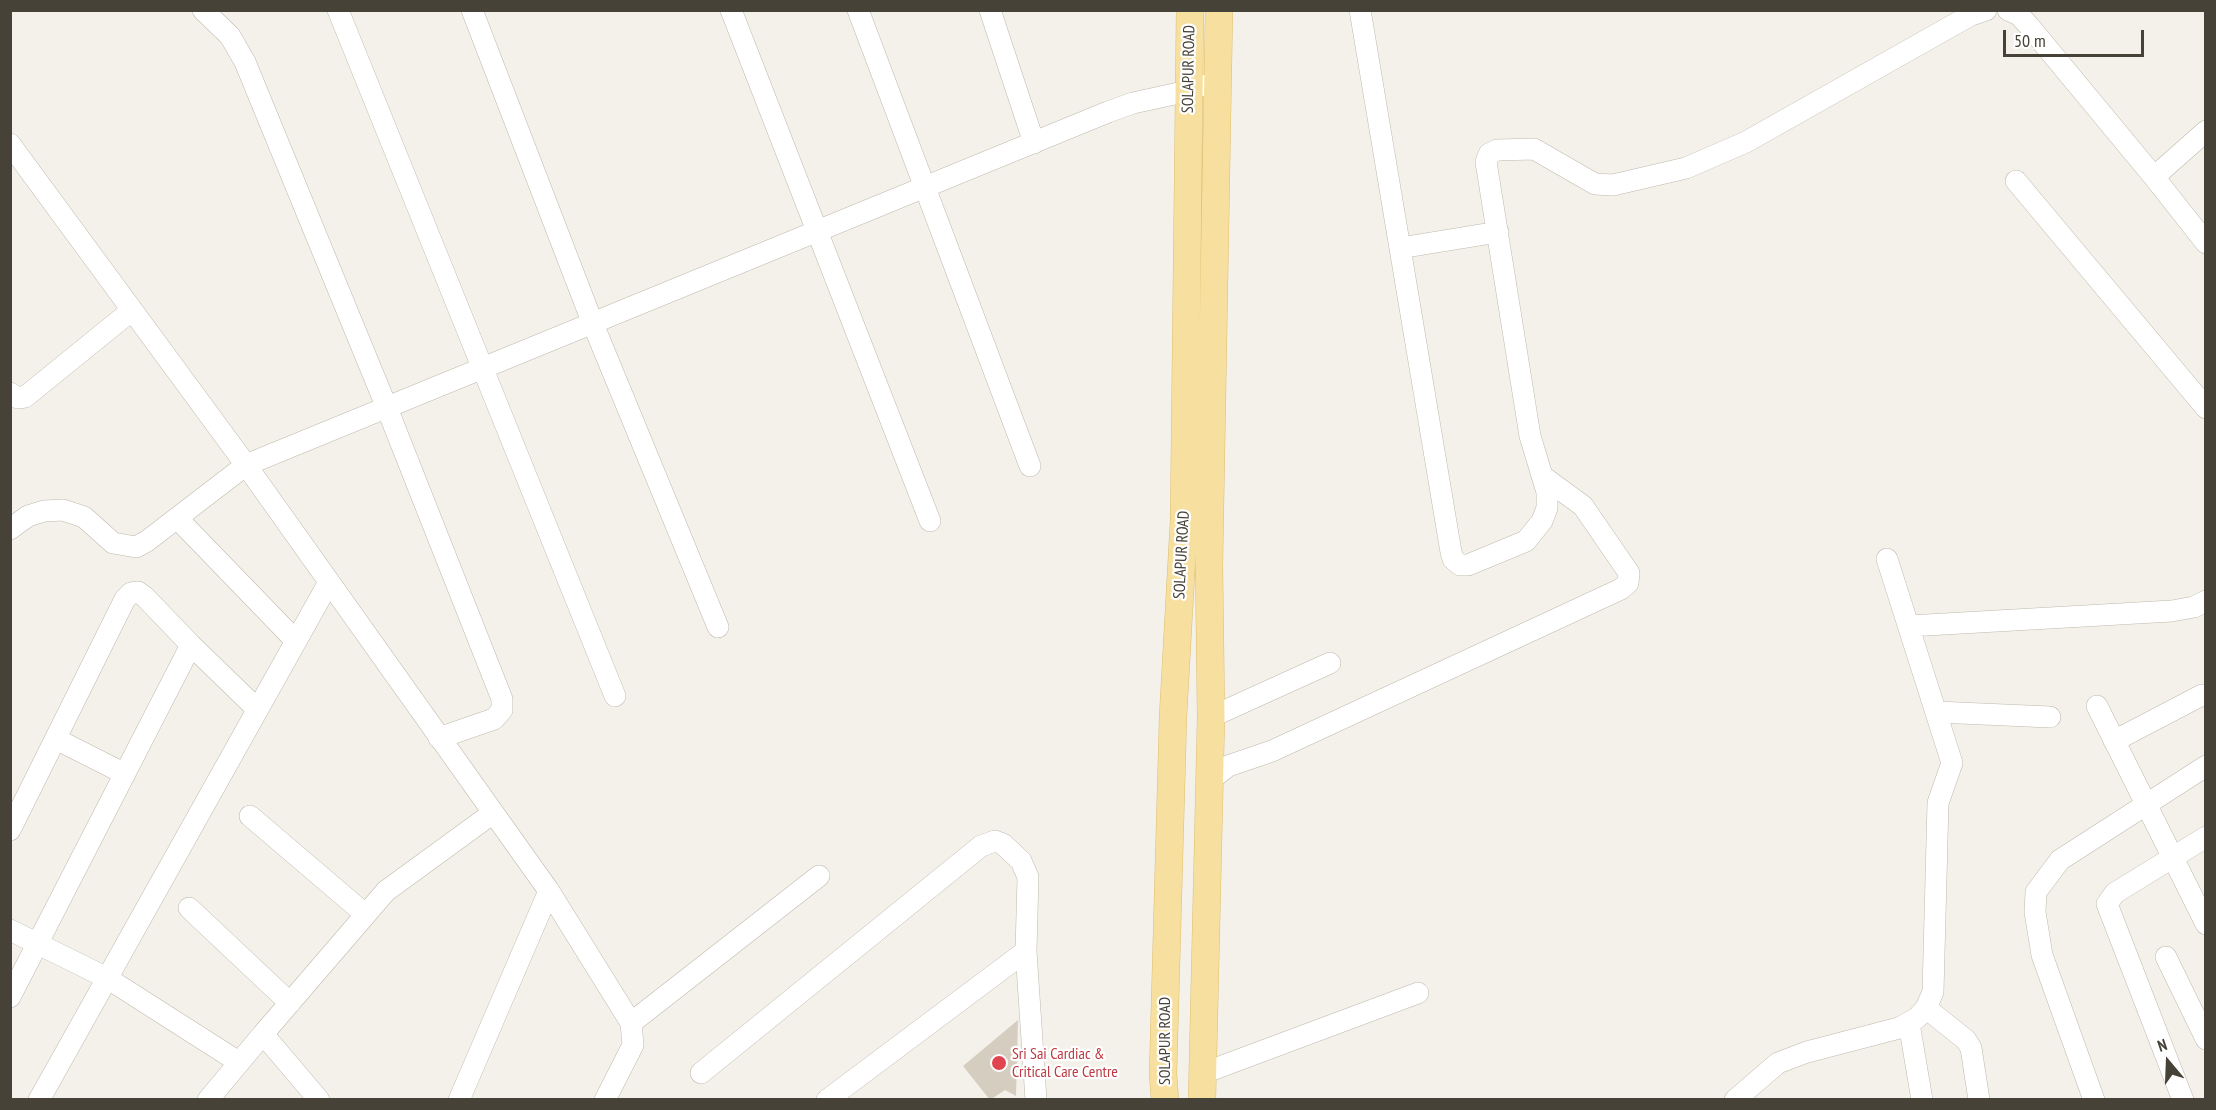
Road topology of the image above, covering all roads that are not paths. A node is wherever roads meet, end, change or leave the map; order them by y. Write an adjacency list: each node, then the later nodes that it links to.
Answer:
1 (203, 10): 28 (street)
2 (338, 10): 26 (street)
3 (472, 10): 25 (street)
4 (731, 10): 20 (street)
5 (858, 10): 19 (street)
6 (990, 10): 15 (street)
7 (1190, 10): 13 (main road, SOLAPUR ROAD)
8 (1219, 10): 12 (main road, SOLAPUR ROAD)
9 (1360, 10): 23 (street)
10 (1986, 10): 21 (street)
11 (2008, 10): 17 (street)
12 (1219, 85): 13 (street); 49 (main road, SOLAPUR ROAD)
13 (1188, 91): 15 (street); 91 (main road, SOLAPUR ROAD)
14 (2205, 131): 17 (street)
15 (1034, 143): 19 (street)
16 (13, 154): 24 (street)
17 (2154, 177): 22 (street)
18 (2016, 181): 29 (street)
19 (925, 188): 20 (street); 32 (street)
20 (819, 232): 25 (street); 34 (street)
21 (1498, 232): 23 (street); 30 (street)
22 (2205, 243)
23 (1400, 248): 30 (street)
24 (131, 311): 27 (street); 31 (street)
25 (593, 324): 26 (street); 40 (street)
26 (481, 369): 28 (street); 45 (street)
27 (10, 393)
28 (387, 408): 31 (street); 51 (street)
29 (2205, 408)
30 (1538, 462): 56 (street)
31 (246, 465): 33 (street); 37 (street)
32 (1030, 466)
33 (177, 518): 35 (street); 41 (street)
34 (930, 521)
35 (10, 529)
36 (1887, 559): 39 (street)
37 (328, 584): 41 (street); 51 (street)
38 (2205, 601): 39 (street)
39 (1909, 626): 48 (street)
40 (718, 627)
41 (296, 641): 47 (street)
42 (190, 645): 47 (street); 52 (street); 55 (street)
43 (1330, 663): 49 (street)
44 (2202, 695): 53 (street)
45 (615, 696)
46 (2097, 706): 53 (street)
47 (257, 710): 72 (street)
48 (1937, 712): 50 (street); 76 (street)
49 (1211, 717): 56 (main road, SOLAPUR ROAD)
50 (2050, 717)
51 (440, 738): 58 (street)
52 (56, 739): 55 (street); 60 (street)
53 (2114, 741): 57 (street)
54 (2205, 766): 57 (street)
55 (124, 774): 69 (street)
56 (1209, 781): 83 (main road, SOLAPUR ROAD)
57 (2147, 806): 62 (street); 95 (street)
58 (493, 813): 64 (street); 66 (street)
59 (250, 816): 66 (street)
60 (10, 830)
61 (2205, 837): 62 (street)
62 (2172, 858): 67 (street); 96 (street)
63 (819, 876): 77 (street)
64 (549, 891): 77 (street); 87 (street)
65 (189, 908): 75 (street)
66 (365, 914): 75 (street)
67 (2205, 924)
68 (10, 930): 69 (street)
69 (38, 943): 72 (street); 74 (street)
70 (1026, 951): 82 (street); 89 (street); 90 (street)
71 (2166, 957): 80 (street)
72 (107, 978): 81 (street); 84 (street)
73 (1418, 993): 83 (street)
74 (10, 997)
75 (290, 1003): 79 (street)
76 (1926, 1008): 78 (street); 94 (street)
77 (631, 1023): 88 (street)
78 (1909, 1023): 92 (street); 93 (street)
79 (262, 1034): 81 (street); 86 (street)
80 (2205, 1040)
81 (237, 1061): 85 (street)
82 (701, 1073)
83 (1202, 1087)
84 (39, 1100)
85 (208, 1100)
86 (319, 1100)
87 (459, 1100)
88 (605, 1100)
89 (827, 1100)
90 (1036, 1100)
91 (1165, 1100)
92 (1735, 1100)
93 (1922, 1100)
94 (1979, 1100)
95 (2094, 1100)
96 (2183, 1100)

